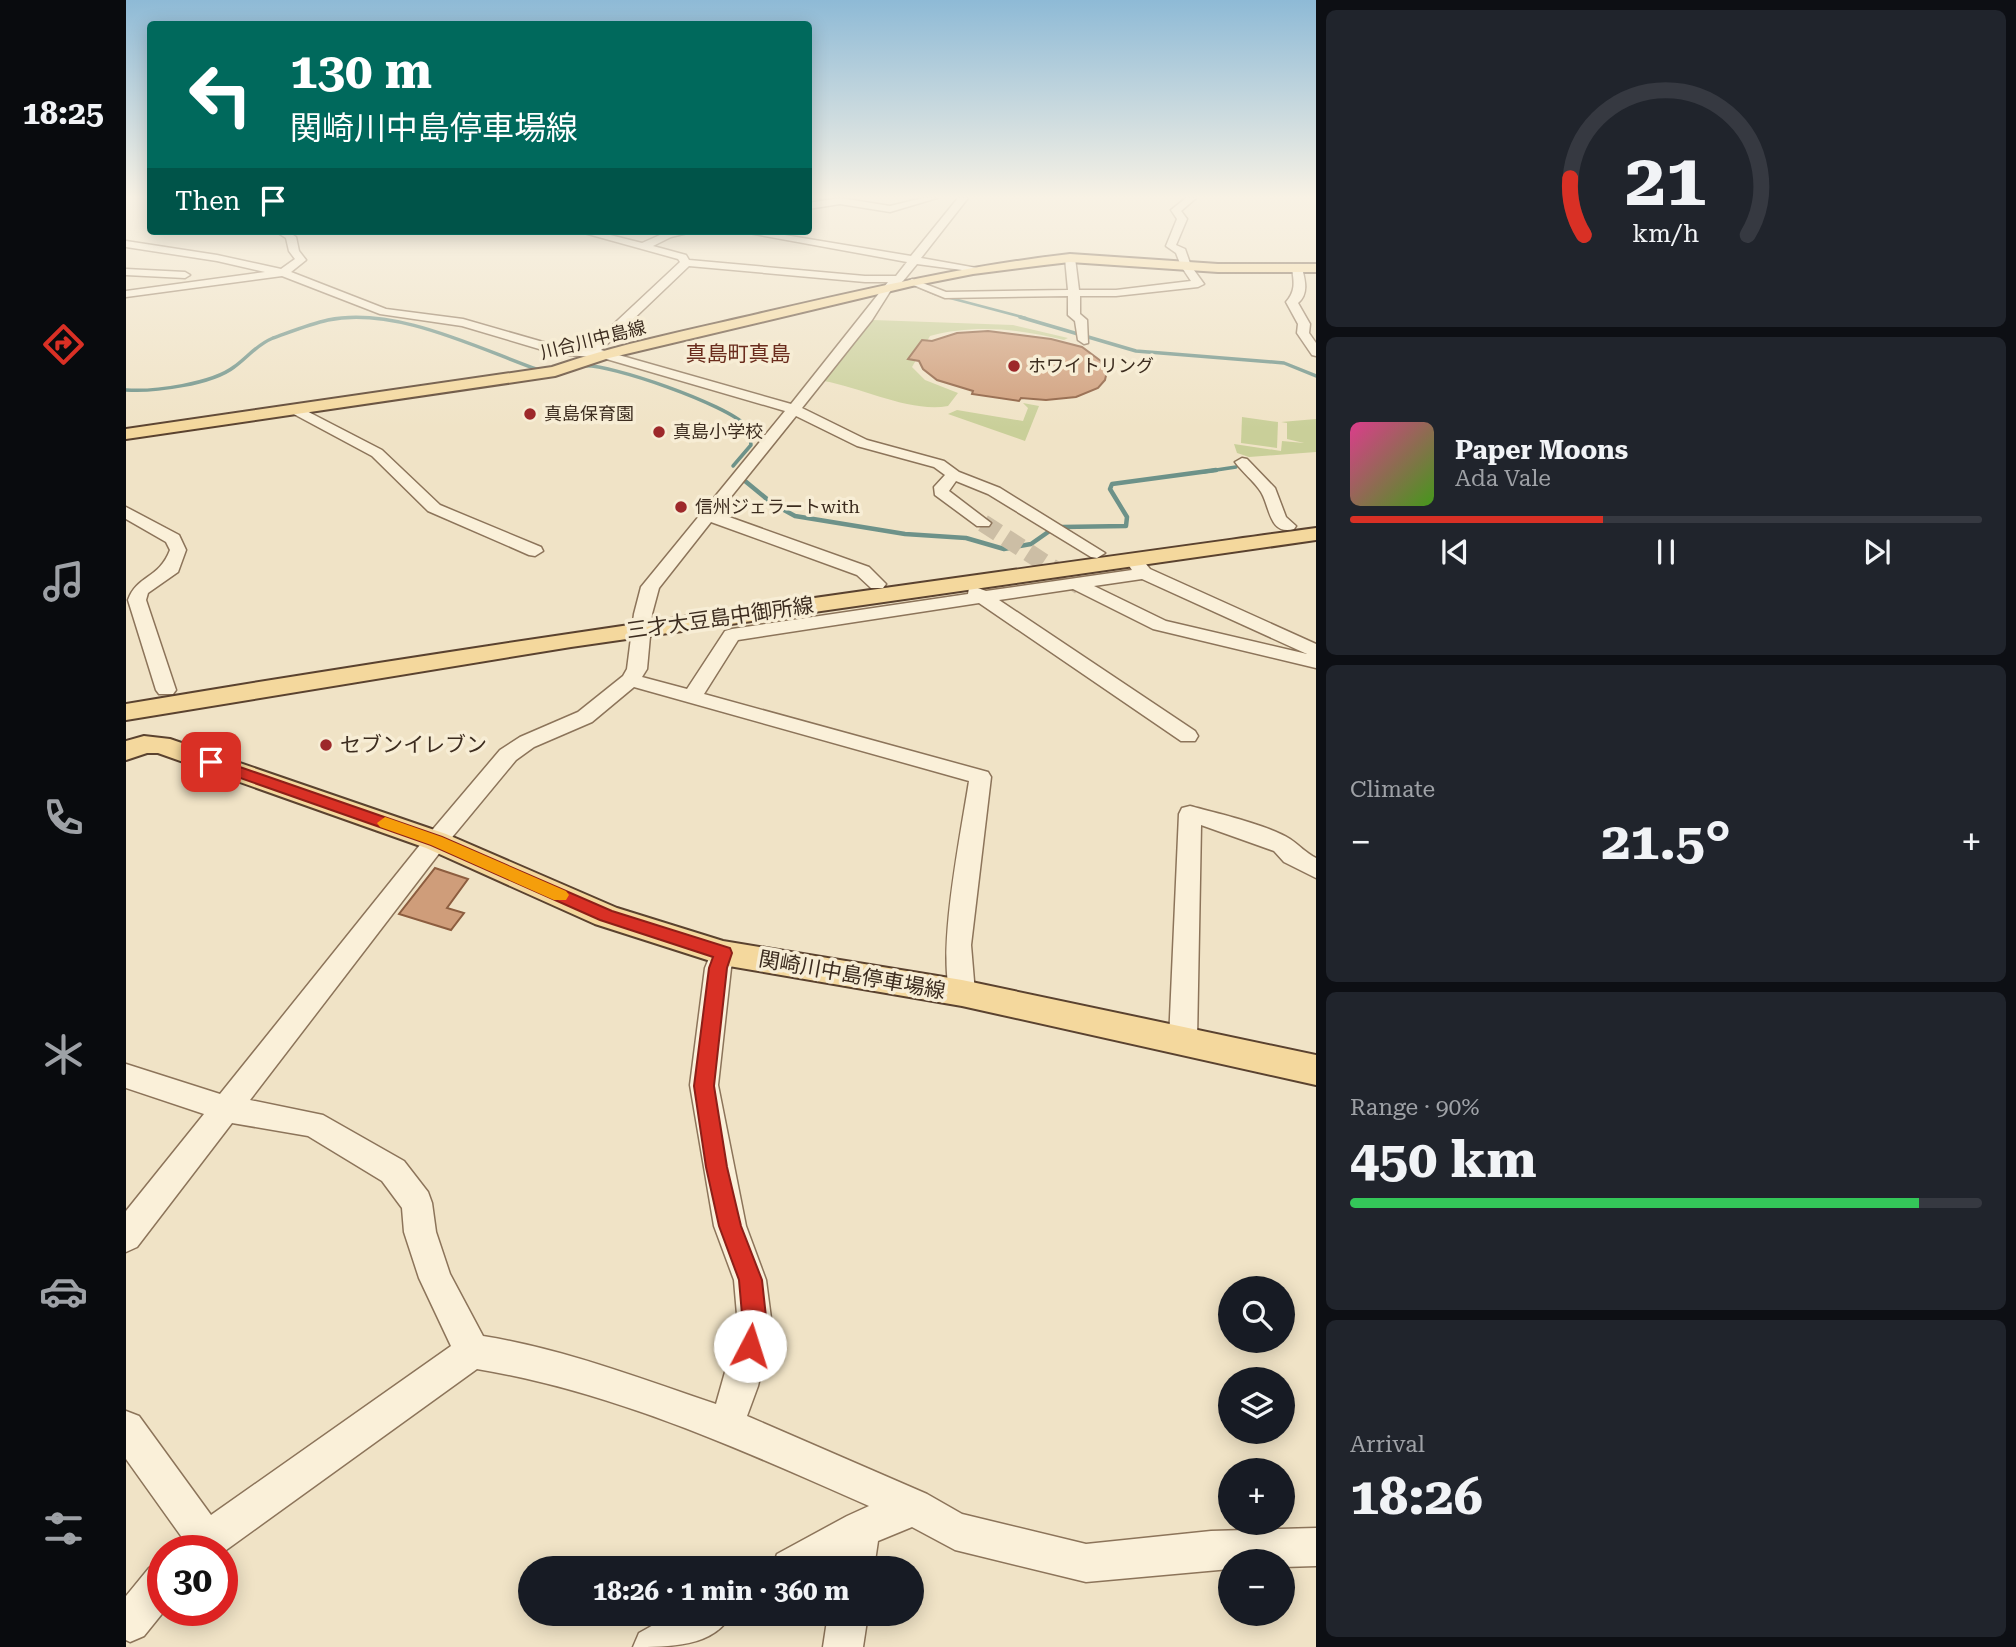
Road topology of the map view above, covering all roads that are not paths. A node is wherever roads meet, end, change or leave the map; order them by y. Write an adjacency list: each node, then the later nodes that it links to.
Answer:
1 (158, 275): 11 (street)
2 (269, 275): 11 (street)
3 (287, 275): 17 (street)
4 (674, 275): 17 (street)
5 (819, 275): 12 (street)
6 (905, 275): 12 (street)
7 (946, 275): 12 (main road, 川合川中島線)
8 (1072, 275): 13 (street)
9 (1192, 275): 13 (street)
10 (1298, 275): 16 (street)
11 (226, 281): 14 (street)
12 (900, 283): 13 (street); 17 (main road, 川合川中島線); 19 (street)
13 (1074, 293): 15 (street)
14 (126, 294)
15 (1083, 338)
16 (1316, 352)
17 (597, 354): 18 (main road, 川合川中島線); 19 (street)
18 (295, 409): 20 (main road, 川合川中島線); 31 (street)
19 (793, 410): 22 (street); 24 (street)
20 (126, 434)
21 (1242, 462): 28 (street)
22 (954, 475): 26 (street); 32 (street)
23 (126, 512): 27 (street)
24 (708, 514): 34 (street); 37 (street)
25 (1316, 522): 28 (main road, 三才大豆島中御所線)
26 (983, 523)
27 (147, 524): 29 (street); 41 (street)
28 (1288, 526): 32 (main road, 三才大豆島中御所線)
29 (126, 534)
30 (1316, 534): 33 (main road, 三才大豆島中御所線)
31 (535, 551)
32 (1097, 553): 34 (main road, 三才大豆島中御所線)
33 (1139, 567): 36 (main road, 三才大豆島中御所線); 38 (street)
34 (877, 584): 37 (main road, 三才大豆島中御所線)
35 (1080, 586): 39 (street)
36 (974, 590): 37 (main road, 三才大豆島中御所線); 43 (street); 45 (street)
37 (642, 621): 40 (street); 41 (main road, 三才大豆島中御所線); 44 (main road, 三才大豆島中御所線)
38 (1316, 651)
39 (1316, 662)
40 (631, 680): 43 (street); 47 (street)
41 (166, 690): 42 (main road, 三才大豆島中御所線)
42 (126, 697)
43 (692, 697): 50 (street)
44 (126, 712)
45 (1188, 736)
46 (126, 751): 47 (main road, 関崎川中島停車場線)
47 (436, 841): 49 (main road, 関崎川中島停車場線); 54 (street)
48 (1316, 869): 51 (street)
49 (723, 953): 50 (main road, 関崎川中島停車場線); 57 (street)
50 (962, 993): 51 (main road, 関崎川中島停車場線)
51 (1183, 1040): 52 (main road, 関崎川中島停車場線)
52 (1316, 1070)
53 (126, 1076): 54 (street)
54 (228, 1109): 55 (street); 56 (street)
55 (126, 1236)
56 (473, 1351): 57 (street); 62 (street)
57 (726, 1424): 59 (street)
58 (126, 1429): 61 (street)
59 (914, 1507): 60 (street); 63 (street)
60 (860, 1529): 64 (street); 65 (street)
61 (195, 1535)
62 (217, 1535)
63 (1316, 1547)
64 (812, 1556)
65 (857, 1556)
66 (147, 1601): 67 (street)
67 (130, 1622)
68 (690, 1626): 70 (street)
69 (846, 1626): 71 (street)
70 (653, 1647)
71 (843, 1647)

